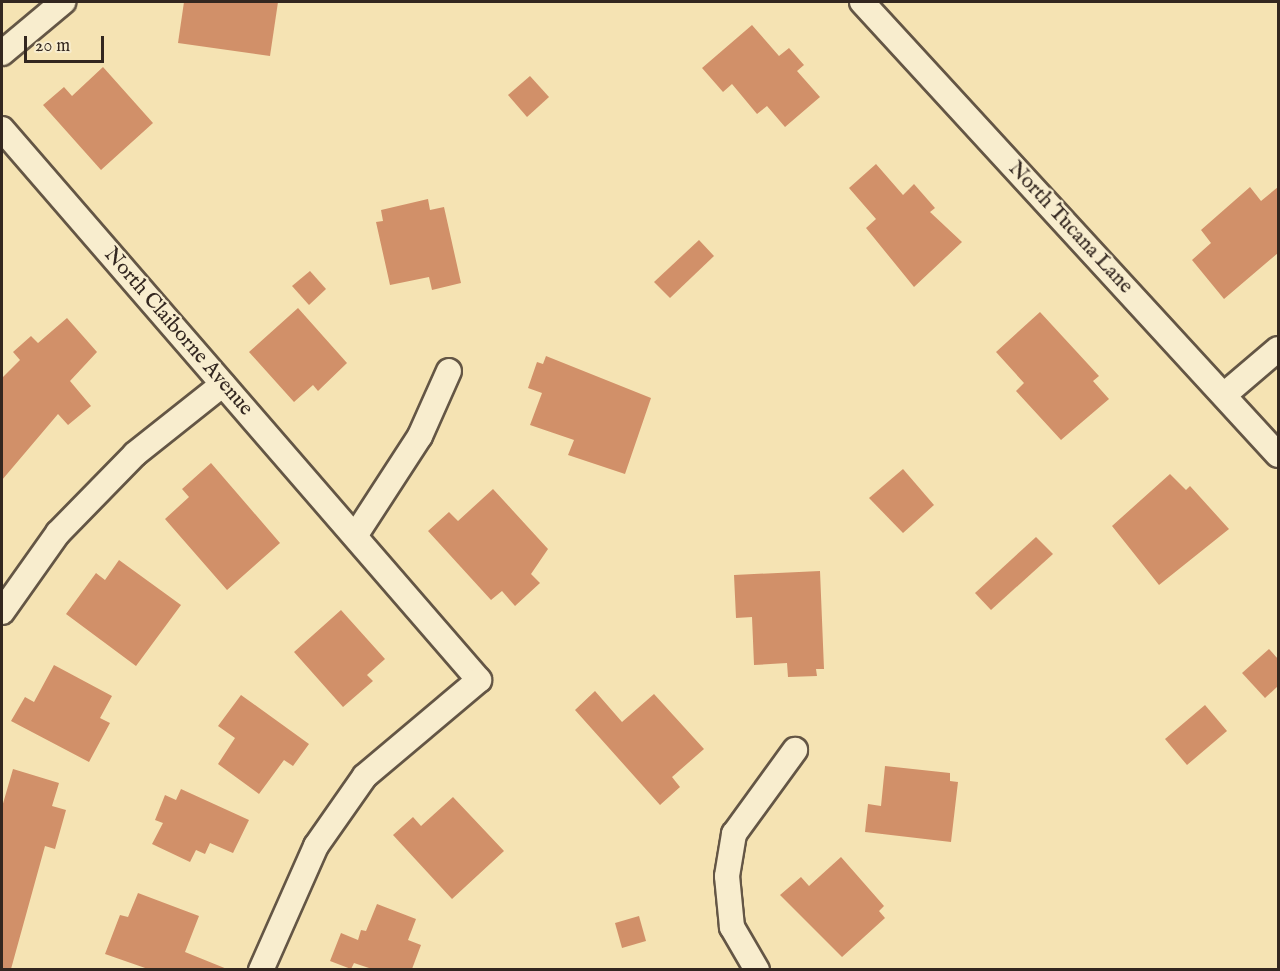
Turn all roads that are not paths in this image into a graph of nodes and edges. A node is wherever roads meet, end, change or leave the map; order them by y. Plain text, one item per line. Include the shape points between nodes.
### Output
1 (63, 2) edge
2 (861, 2) edge
3 (2, 53) edge
4 (2, 129) edge
5 (1278, 349) edge
6 (448, 371) dead end
7 (223, 384) junction
8 (1224, 395) junction
9 (1278, 455) edge
10 (355, 536) junction
11 (2, 612) edge
12 (795, 750) dead end
13 (261, 969) edge
14 (757, 969) edge

1 - 3 street
2 - 8 street, North Tucana Lane
4 - 7 street, North Claiborne Avenue
5 - 8 street
6 - 10 street via 420,436
7 - 10 street, North Claiborne Avenue
7 - 11 street via 135,454 65,525
8 - 9 street, North Tucana Lane
10 - 13 street, North Claiborne Avenue via 479,680 365,776 316,846
12 - 14 street via 734,834 728,876 732,927

